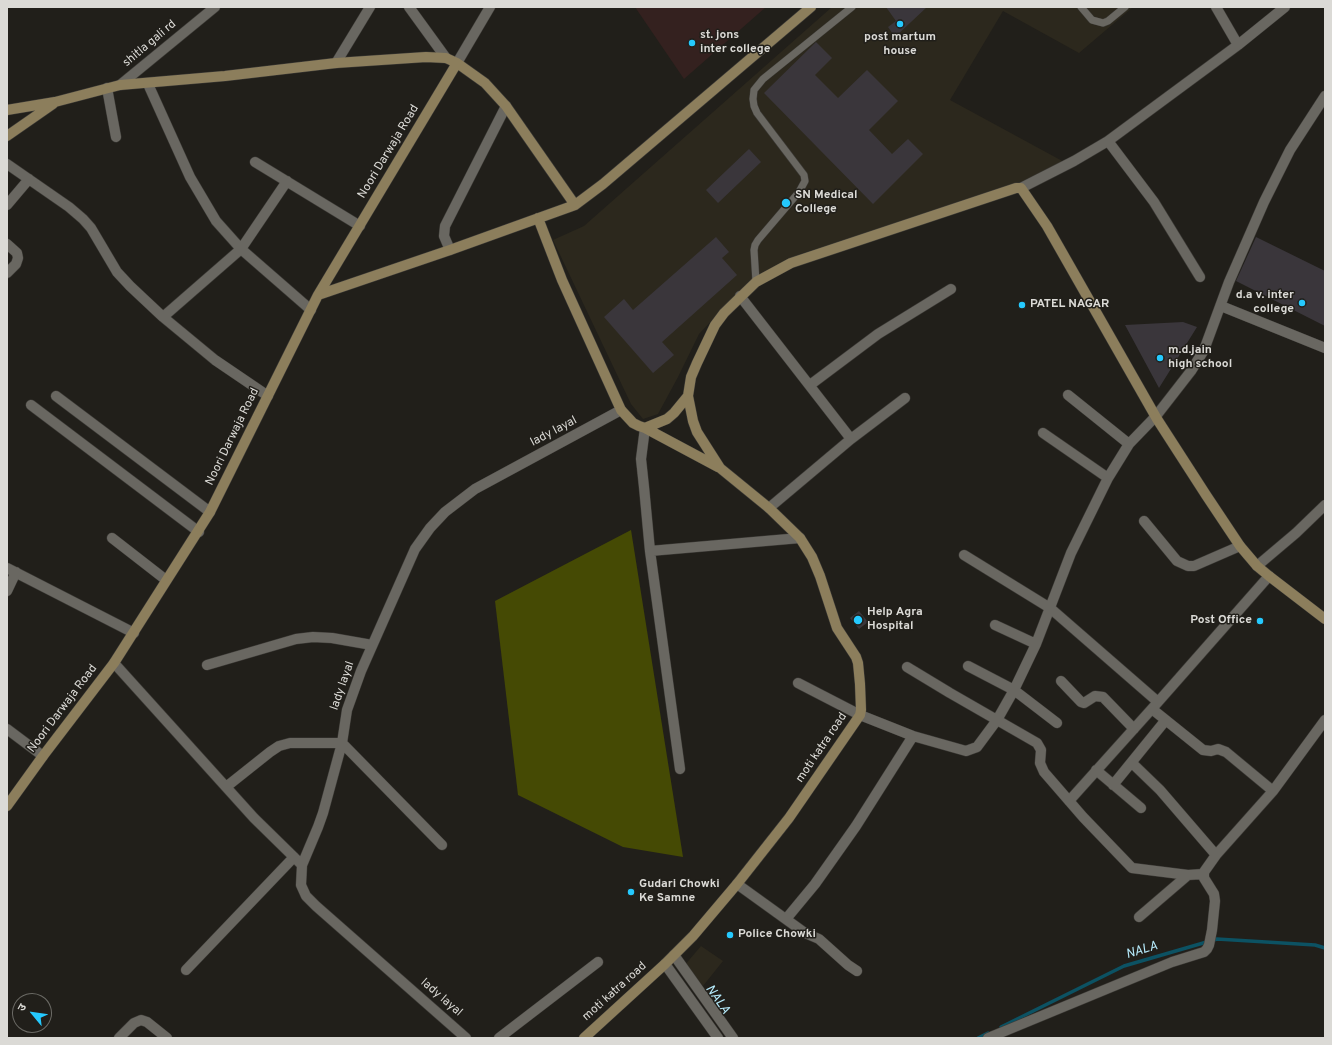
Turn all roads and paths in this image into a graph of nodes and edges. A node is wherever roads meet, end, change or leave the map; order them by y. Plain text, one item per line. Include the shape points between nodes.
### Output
1 (215, 7) edge
2 (370, 7) edge
3 (409, 7) edge
4 (490, 7) edge
5 (811, 7) edge
6 (852, 7) edge
7 (1081, 7) edge
8 (1124, 7) edge
9 (1216, 7) edge
10 (1285, 7) edge
11 (1238, 45) junction
12 (446, 58) junction
13 (336, 63) junction
14 (456, 63) junction
15 (148, 84) junction
16 (120, 85) junction
17 (107, 88) junction
18 (1325, 96) edge
19 (55, 102) junction
20 (506, 106) junction
21 (7, 110) edge
22 (7, 136) edge
23 (116, 137) dead end
24 (1108, 141) junction
25 (256, 162) dead end
26 (7, 164) edge
27 (29, 179) junction
28 (287, 181) junction
29 (1021, 188) junction
30 (7, 205) edge
31 (575, 205) junction
32 (538, 218) junction
33 (360, 226) junction
34 (7, 244) edge
35 (241, 249) junction
36 (450, 250) junction
37 (7, 273) edge
38 (1200, 277) dead end
39 (756, 282) junction
40 (950, 289) dead end
41 (318, 295) junction
42 (740, 296) junction
43 (1221, 306) junction
44 (311, 310) junction
45 (163, 317) junction
46 (1325, 348) edge
47 (810, 385) junction
48 (1068, 395) dead end
49 (56, 396) dead end
50 (268, 396) junction
51 (688, 396) junction
52 (905, 398) dead end
53 (31, 405) dead end
54 (621, 410) junction
55 (1156, 416) junction
56 (645, 428) junction
57 (1043, 433) dead end
58 (851, 439) junction
59 (1129, 444) junction
60 (720, 468) junction
61 (1108, 478) junction
62 (1325, 505) edge
63 (769, 508) junction
64 (210, 512) junction
65 (1144, 520) dead end
66 (199, 532) junction
67 (112, 538) dead end
68 (800, 538) junction
69 (1240, 546) junction
70 (650, 551) junction
71 (964, 555) dead end
72 (1257, 566) junction
73 (11, 570) edge
74 (1269, 576) junction
75 (166, 580) junction
76 (7, 592) edge
77 (1050, 608) junction
78 (1325, 619) edge
79 (996, 625) dead end
80 (134, 633) junction
81 (1036, 644) junction
82 (372, 645) junction
83 (114, 663) junction
84 (208, 665) dead end
85 (968, 666) dead end
86 (907, 667) dead end
87 (1061, 681) dead end
88 (798, 683) dead end
89 (1014, 690) junction
90 (1155, 706) junction
91 (860, 715) junction
92 (997, 720) junction
93 (1165, 721) junction
94 (1057, 723) dead end
95 (1324, 723) edge
96 (7, 729) edge
97 (1134, 729) junction
98 (913, 736) junction
99 (342, 743) junction
100 (43, 756) junction
101 (1132, 763) junction
102 (680, 769) dead end
103 (1096, 770) junction
104 (1114, 785) junction
105 (226, 787) junction
106 (1273, 791) junction
107 (1069, 801) junction
108 (7, 806) edge
109 (1141, 808) dead end
110 (442, 845) dead end
111 (1216, 855) junction
112 (294, 857) junction
113 (302, 865) junction
114 (1203, 874) junction
115 (1188, 875) junction
116 (737, 884) junction
117 (1139, 917) dead end
118 (786, 920) junction
119 (674, 955) junction
120 (598, 962) dead end
121 (665, 964) junction
122 (186, 970) dead end
123 (857, 971) dead end
124 (119, 1038) edge
125 (167, 1038) edge
126 (466, 1038) edge
127 (499, 1038) edge
128 (584, 1038) edge
129 (718, 1038) edge
130 (733, 1038) edge
131 (988, 1038) edge

1 - 16 street, shitla gali rd
2 - 13 street
3 - 12 street
4 - 14 street
5 - 31 street
6 - 39 lane via 763,78 754,90 753,99 757,113 804,175 805,182 755,245
7 - 8 lane via 1092,20 1103,23
9 - 11 street
10 - 11 street
11 - 24 street
12 - 13 street
12 - 14 street
13 - 15 street
14 - 20 street via 485,83
14 - 33 street, Noori Darwaja Road
15 - 16 street
15 - 35 street via 205,204 216,221
16 - 17 street
17 - 19 street
17 - 23 street
18 - 43 street via 1290,150 1264,202
19 - 21 street
19 - 22 street
20 - 31 street
20 - 36 street via 445,226 444,236
24 - 29 street
24 - 38 street via 1154,202
25 - 28 street
26 - 27 street
27 - 30 street
27 - 45 street via 83,219 117,272
28 - 33 street
28 - 35 street
29 - 39 street via 791,263
29 - 55 street via 1047,226
31 - 32 street
32 - 36 street
32 - 54 street via 562,280
33 - 41 street, Noori Darwaja Road
34 - 37 street via 18,253 18,258
35 - 44 street
35 - 45 street
36 - 41 street
39 - 42 street
40 - 47 street via 878,334
41 - 44 street, Noori Darwaja Road
42 - 47 street
42 - 51 street via 724,313 710,336 691,377
43 - 46 street
43 - 55 street via 1204,350
44 - 50 street, Noori Darwaja Road
45 - 50 street via 214,360
47 - 58 street
48 - 59 street
49 - 64 street
50 - 64 street, Noori Darwaja Road
51 - 56 street via 667,419
51 - 60 street, moti katra road via 696,432
52 - 58 street
53 - 66 street
54 - 56 street via 633,423
54 - 82 street, lady layal via 475,489 445,512 415,549
55 - 59 street
55 - 69 street
56 - 60 street
56 - 70 street via 642,459
57 - 61 street
58 - 63 street
59 - 61 street
60 - 63 street, moti katra road
61 - 77 street via 1071,553
62 - 72 street
63 - 68 street, moti katra road
64 - 66 street, Noori Darwaja Road
65 - 69 street via 1177,561 1188,566 1194,566
66 - 75 street, Noori Darwaja Road
67 - 75 street
68 - 70 street
68 - 91 street, moti katra road via 820,576 837,628 856,657 860,684
69 - 72 street
70 - 102 street
71 - 77 street
72 - 74 street
73 - 76 street
73 - 80 street
74 - 78 street
74 - 90 street
75 - 80 street, Noori Darwaja Road
77 - 81 street
77 - 90 street
79 - 81 street
80 - 83 street, Noori Darwaja Road
81 - 89 street
82 - 84 street via 332,638 296,639
82 - 99 street, lady layal via 347,710
83 - 100 street, Noori Darwaja Road
83 - 105 street
85 - 89 street
86 - 92 street
87 - 97 street via 1081,702 1084,703 1094,696 1103,697
88 - 91 street
89 - 92 street
89 - 94 street
90 - 93 street
90 - 97 street
91 - 98 street
91 - 116 street, moti katra road via 789,818
92 - 98 street via 977,747 966,751
92 - 107 street via 1037,743 1041,750 1040,763 1044,772
93 - 101 street
93 - 106 street via 1203,750 1218,749 1226,752
95 - 106 street
96 - 100 street
97 - 103 street
98 - 118 street via 856,826
99 - 105 street via 290,743 279,746
99 - 110 street
99 - 113 street, lady layal via 318,827
100 - 108 street, Noori Darwaja Road
101 - 104 street
101 - 111 street via 1160,790
103 - 104 street
103 - 107 street
104 - 109 street
105 - 112 street
106 - 111 street
107 - 115 street via 1132,868
111 - 114 street
112 - 113 street
112 - 122 street
113 - 126 street, lady layal via 301,885 306,896
114 - 115 street
114 - 131 street via 1215,901 1210,945 1204,952 1172,962
115 - 117 street
116 - 118 street
116 - 119 street, moti katra road
118 - 123 street via 819,939
119 - 121 street, moti katra road
119 - 130 street
120 - 127 street
121 - 128 street, moti katra road
121 - 129 street, moti katra road
124 - 125 street via 134,1023 141,1020 148,1022

